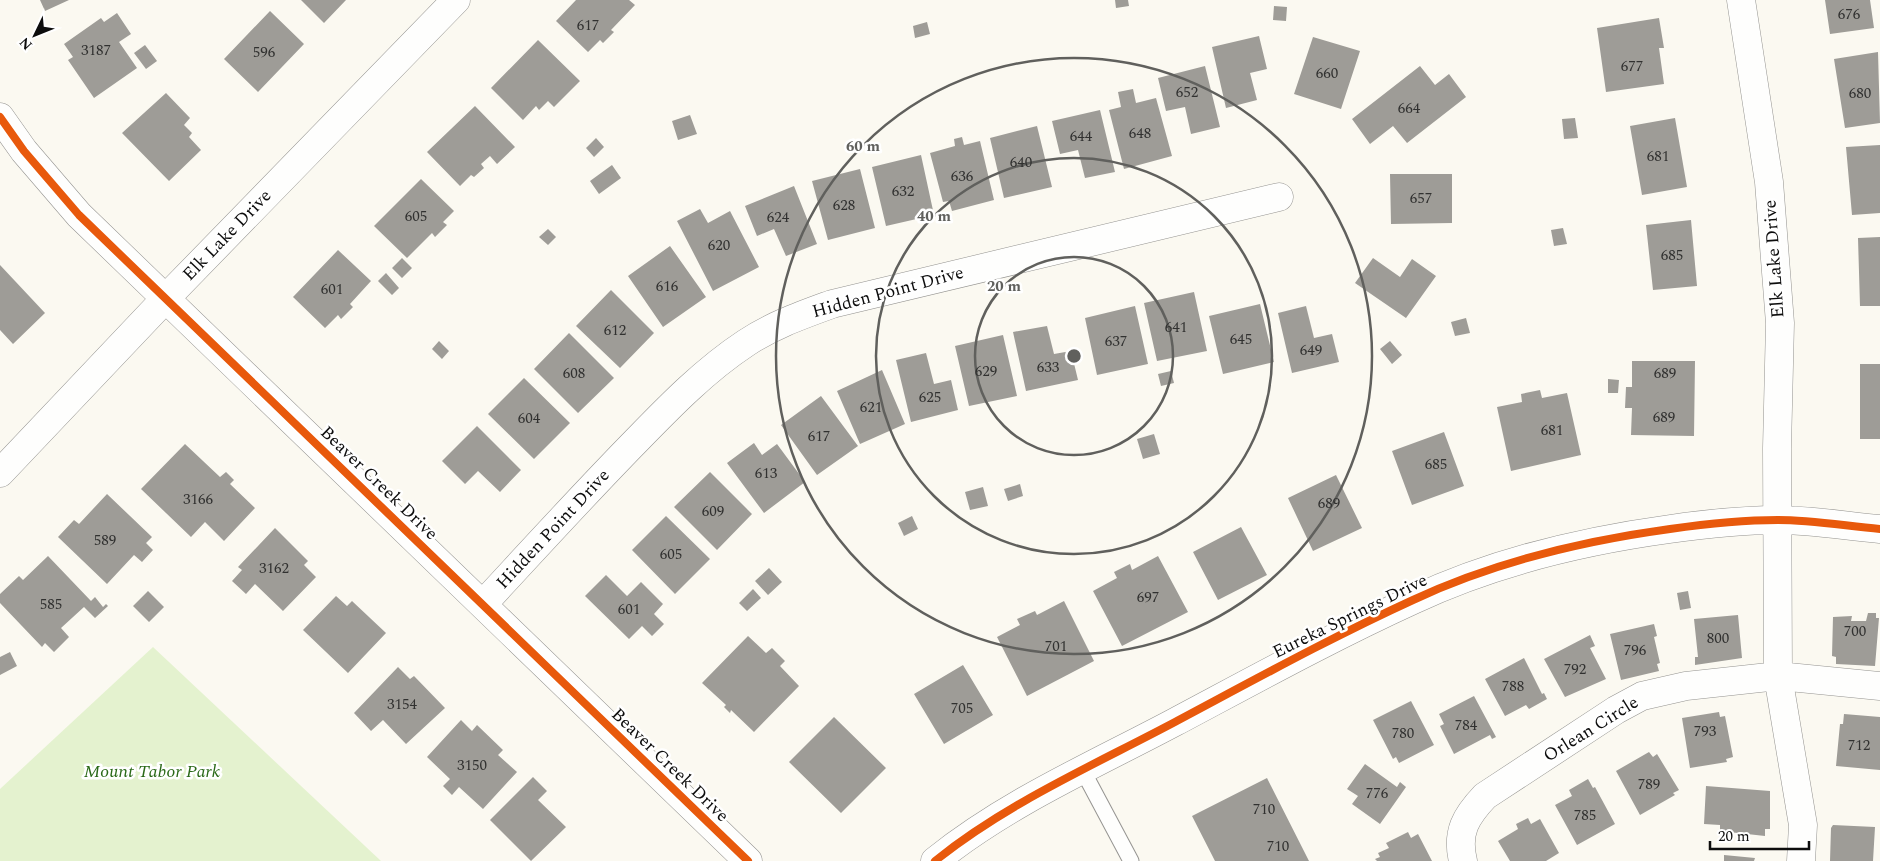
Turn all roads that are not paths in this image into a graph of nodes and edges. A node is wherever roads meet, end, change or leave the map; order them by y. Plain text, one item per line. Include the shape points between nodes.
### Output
1 (456, 0) edge
2 (1741, 0) edge
3 (0, 117) edge
4 (1279, 197) dead end
5 (166, 298) junction
6 (0, 473) edge
7 (1778, 520) junction
8 (1880, 529) edge
9 (483, 604) junction
10 (1778, 676) junction
11 (1880, 686) edge
12 (1083, 771) junction
13 (748, 861) edge
14 (935, 861) edge
15 (1131, 861) edge
16 (1463, 861) edge
17 (1801, 861) edge

1 - 5 street, Elk Lake Drive
2 - 7 street, Elk Lake Drive via 1769,182 1780,323
3 - 5 street, Beaver Creek Drive via 24,152 79,215
4 - 9 street, Hidden Point Drive via 832,304 782,322 712,368 664,413
5 - 6 street, Elk Lake Drive
5 - 9 street, Beaver Creek Drive
7 - 8 street, Eureka Springs Drive
7 - 10 street
7 - 12 street, Eureka Springs Drive via 1632,534 1545,554 1464,579 1414,599
9 - 13 street, Beaver Creek Drive
10 - 11 street, Orlean Circle
10 - 16 street, Orlean Circle via 1686,686 1642,696 1616,710 1469,812 1462,830 1460,850
10 - 17 street via 1803,825
12 - 14 street, Eureka Springs Drive via 988,824
12 - 15 lane

